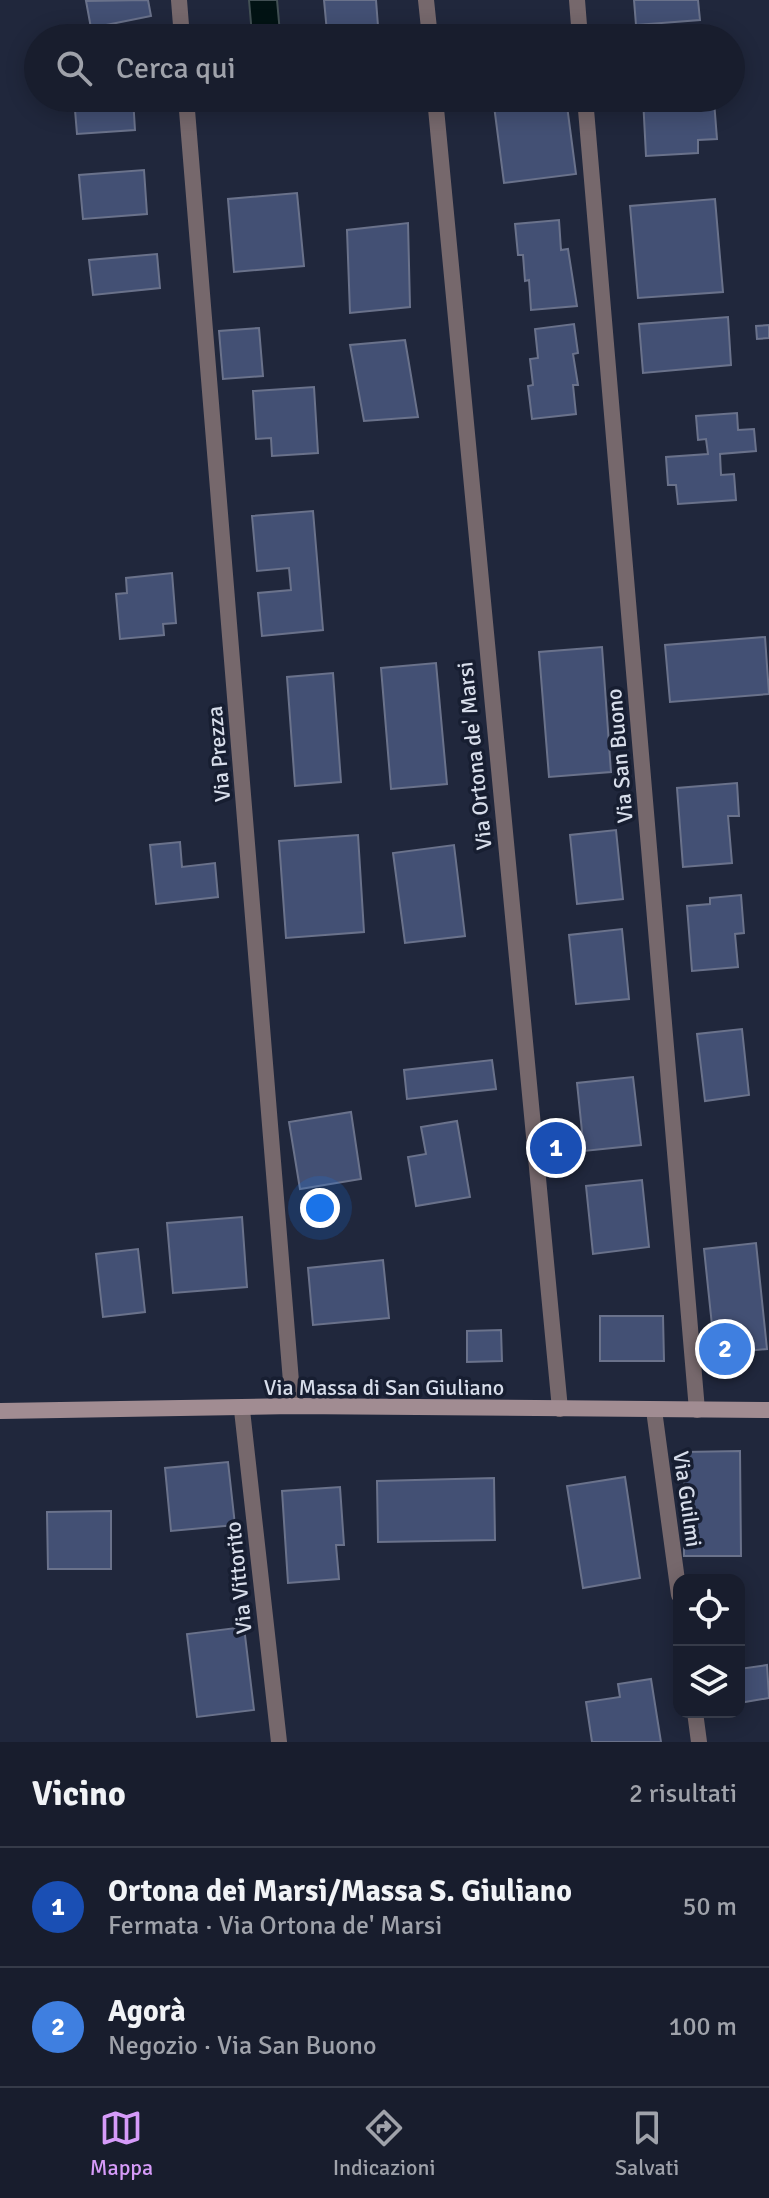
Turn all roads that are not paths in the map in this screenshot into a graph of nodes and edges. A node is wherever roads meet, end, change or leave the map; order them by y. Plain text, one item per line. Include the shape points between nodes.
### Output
1 (179, 0) edge
2 (426, 0) edge
3 (577, 0) edge
4 (181, 24) edge
5 (429, 24) edge
6 (579, 24) edge
7 (187, 112) edge
8 (436, 112) edge
9 (586, 112) edge
10 (293, 1406) junction
11 (560, 1409) junction
12 (242, 1410) junction
13 (654, 1410) junction
14 (697, 1410) junction
15 (769, 1410) edge
16 (0, 1411) edge
17 (676, 1574) edge
18 (696, 1718) edge
19 (279, 1742) edge
20 (699, 1742) edge

1 - 4 street
2 - 5 street
3 - 6 street
7 - 10 street, Via Prezza
8 - 11 street, Via Ortona de' Marsi
9 - 14 street, Via San Buono
10 - 11 street, Via Massa di San Giuliano
10 - 12 street, Via Massa di San Giuliano
11 - 13 street, Via Massa di San Giuliano
12 - 16 street, Via Massa di San Giuliano
12 - 19 street, Via Vittorito
13 - 14 street, Via Massa di San Giuliano
13 - 17 street, Via Guilmi
14 - 15 street, Via Massa di San Giuliano
18 - 20 street

